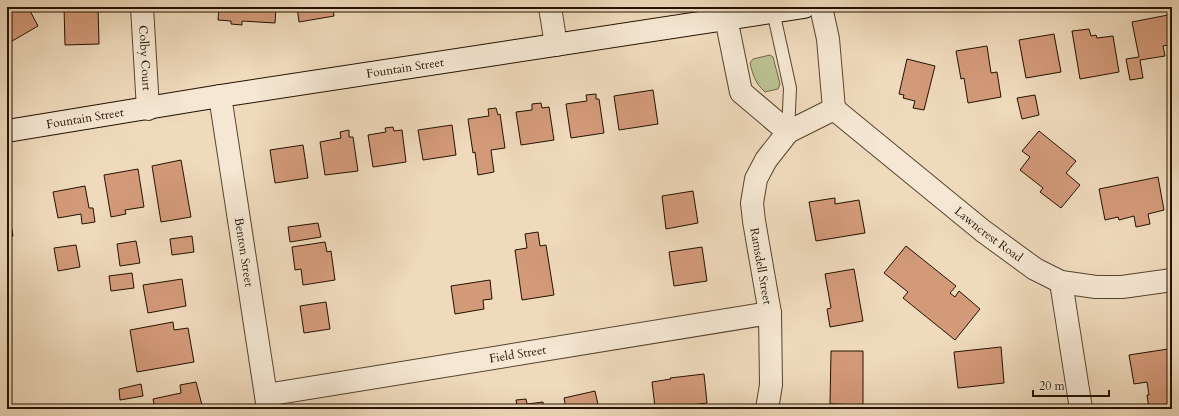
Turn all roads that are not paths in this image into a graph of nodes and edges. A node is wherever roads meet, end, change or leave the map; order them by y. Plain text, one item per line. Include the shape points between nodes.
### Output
1 (142, 7) edge
2 (550, 7) edge
3 (804, 7) edge
4 (821, 7) edge
5 (772, 12) junction
6 (726, 18) junction
7 (556, 45) junction
8 (220, 96) junction
9 (148, 109) junction
10 (834, 109) junction
11 (7, 131) edge
12 (788, 132) junction
13 (1172, 280) edge
14 (1061, 282) junction
15 (770, 313) junction
16 (267, 402) edge
17 (767, 409) edge
18 (1081, 409) edge

1 - 9 street, Colby Court
2 - 7 street
3 - 5 street, Fountain Street
4 - 10 street via 828,39
5 - 6 street, Fountain Street
5 - 12 lane via 790,88
6 - 7 street, Fountain Street
6 - 12 street via 741,92
7 - 8 street, Fountain Street
8 - 9 street, Fountain Street
8 - 16 street, Benton Street
9 - 11 street, Fountain Street
10 - 12 street, Ramsdell Street
10 - 14 street, Lawncrest Road via 982,231 1035,269
12 - 15 street, Ramsdell Street via 760,170 753,197 754,221
13 - 14 street, Lawncrest Road via 1122,287 1096,287
14 - 18 street
15 - 16 street, Field Street
15 - 17 street, Ramsdell Street via 771,385

